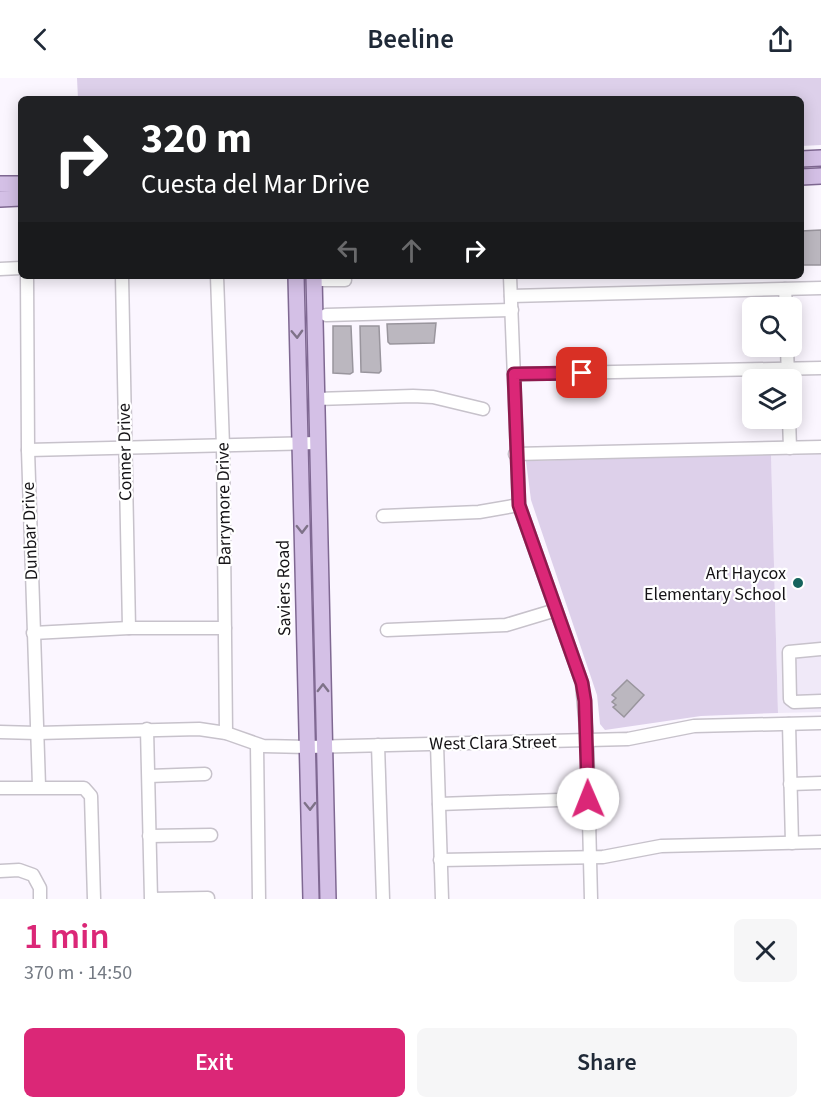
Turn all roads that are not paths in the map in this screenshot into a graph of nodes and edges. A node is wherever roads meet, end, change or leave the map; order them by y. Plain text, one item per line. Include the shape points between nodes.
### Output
1 (821, 158) edge
2 (804, 159) edge
3 (821, 176) edge
4 (804, 177) edge
5 (0, 184) edge
6 (18, 184) edge
7 (18, 198) edge
8 (0, 199) edge
9 (18, 268) edge
10 (0, 269) edge
11 (27, 279) edge
12 (122, 279) edge
13 (217, 279) edge
14 (296, 279) edge
15 (314, 279) edge
16 (330, 279) edge
17 (510, 279) edge
18 (345, 280) dead end
19 (821, 288) edge
20 (785, 289) junction
21 (511, 296) junction
22 (785, 297) edge
23 (512, 310) junction
24 (326, 315) dead end
25 (821, 368) edge
26 (802, 371) edge
27 (514, 374) junction
28 (742, 374) edge
29 (316, 399) junction
30 (483, 409) dead end
31 (789, 429) edge
32 (300, 443) junction
33 (317, 443) junction
34 (223, 446) junction
35 (124, 447) junction
36 (821, 447) edge
37 (790, 448) junction
38 (28, 450) junction
39 (515, 454) junction
40 (519, 505) junction
41 (383, 516) dead end
42 (556, 610) junction
43 (129, 628) junction
44 (225, 628) junction
45 (387, 630) dead end
46 (33, 633) junction
47 (821, 649) edge
48 (821, 701) edge
49 (821, 723) edge
50 (789, 724) junction
51 (147, 729) junction
52 (0, 732) edge
53 (226, 733) junction
54 (37, 734) junction
55 (587, 740) junction
56 (437, 744) junction
57 (257, 745) junction
58 (378, 745) junction
59 (316, 747) junction
60 (205, 774) dead end
61 (149, 776) junction
62 (821, 783) edge
63 (790, 784) junction
64 (39, 786) junction
65 (0, 788) edge
66 (588, 799) junction
67 (439, 804) junction
68 (211, 835) dead end
69 (149, 836) junction
70 (821, 842) edge
71 (792, 843) junction
72 (590, 857) junction
73 (440, 860) junction
74 (0, 871) edge
75 (208, 898) edge
76 (40, 899) edge
77 (94, 899) edge
78 (151, 899) edge
79 (259, 899) edge
80 (311, 899) edge
81 (328, 899) edge
82 (383, 899) edge
83 (441, 899) edge
84 (591, 899) edge

1 - 2 main road
3 - 4 main road
5 - 6 main road
7 - 8 main road
9 - 10 street
11 - 38 street, Dunbar Drive
12 - 35 street, Conner Drive
13 - 34 street, Barrymore Drive
14 -> 32 main road, Saviers Road
15 - 29 main road, Saviers Road
16 - 18 street
17 - 21 street
19 - 20 street
20 - 21 street
20 - 22 street
21 - 23 street
23 - 24 street
23 - 27 street
25 - 26 street
27 - 28 street
27 - 39 street
29 - 30 street via 433,397
29 - 33 main road, Saviers Road
31 - 37 street
32 - 33 street
32 - 34 street
32 -> 59 main road, Saviers Road
59 -> 33 main road, Saviers Road
34 - 35 street
34 - 44 street, Barrymore Drive
35 - 38 street
35 - 43 street, Conner Drive
36 - 37 street
37 - 39 street
38 - 46 street, Dunbar Drive
39 - 40 street
40 - 41 street via 479,512
40 - 42 street
42 - 45 street via 506,626
42 - 55 street via 582,683
43 - 44 street
43 - 46 street
44 - 53 street, Barrymore Drive
46 - 54 street, Dunbar Drive
47 - 48 street via 789,652 790,699
49 - 50 street, West Clara Street
50 - 55 street, West Clara Street via 694,726 628,739
50 - 63 street
51 - 53 street, West Clara Street
51 - 54 street, West Clara Street
51 - 61 street
52 - 54 street, West Clara Street
53 - 57 street, West Clara Street
54 - 64 street, Dunbar Drive
55 - 56 street, West Clara Street
55 - 66 street
56 - 58 street, West Clara Street
56 - 67 street
57 - 59 street, West Clara Street
57 - 79 street
58 - 59 street, West Clara Street
58 - 82 street
59 -> 80 main road, Saviers Road
59 - 81 main road, Saviers Road
60 - 61 street
61 - 69 street
62 - 63 street
63 - 71 street
64 - 65 street
64 - 77 street via 84,788 91,796
66 - 67 street
66 - 72 street
67 - 73 street
68 - 69 street
69 - 78 street
70 - 71 street
71 - 72 street via 661,846
72 - 73 street
72 - 84 street
73 - 83 street
74 - 76 street via 29,872 36,880
75 - 78 street

